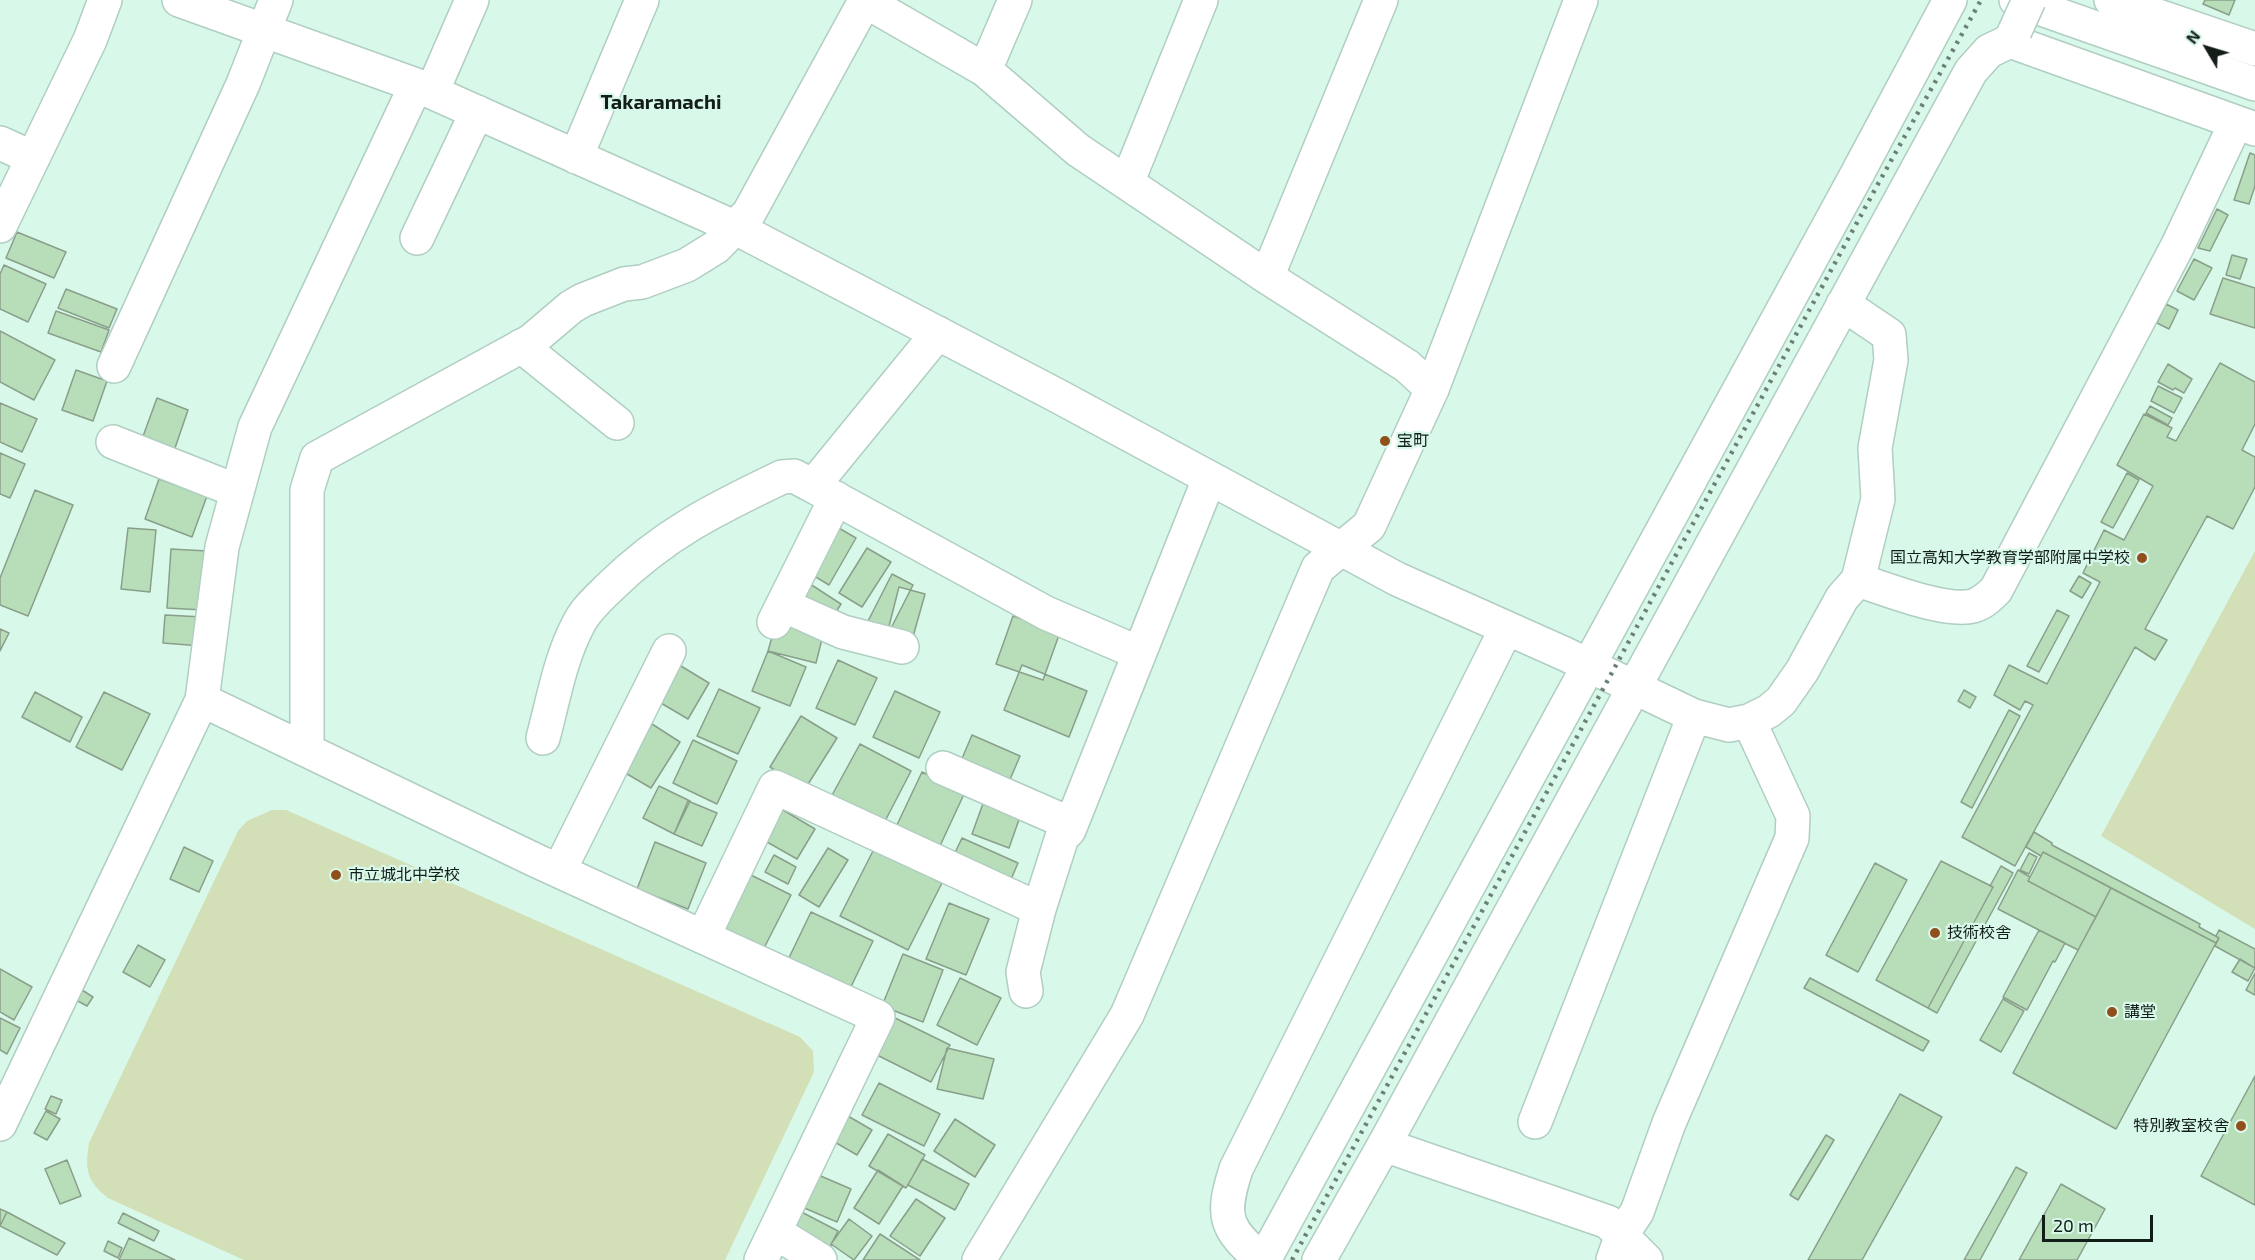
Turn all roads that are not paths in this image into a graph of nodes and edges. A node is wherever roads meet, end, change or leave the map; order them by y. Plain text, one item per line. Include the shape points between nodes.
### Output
1 (105, 0) edge
2 (178, 0) edge
3 (276, 0) edge
4 (472, 0) edge
5 (642, 0) edge
6 (865, 0) edge
7 (1015, 0) edge
8 (1201, 0) edge
9 (1382, 0) edge
10 (1581, 0) edge
11 (2029, 0) edge
12 (2111, 0) edge
13 (1945, 9) edge
14 (2014, 24) edge
15 (263, 30) junction
16 (2255, 49) edge
17 (985, 70) junction
18 (2255, 84) edge
19 (424, 88) junction
20 (477, 112) junction
21 (2245, 126) edge
22 (0, 143) edge
23 (576, 157) junction
24 (33, 158) junction
25 (1126, 183) junction
26 (0, 226) edge
27 (734, 226) junction
28 (417, 238) dead end
29 (1267, 277) junction
30 (1843, 304) junction
31 (938, 333) junction
32 (521, 346) junction
33 (114, 366) dead end
34 (1432, 389) junction
35 (617, 423) dead end
36 (113, 442) dead end
37 (1209, 479) junction
38 (237, 491) junction
39 (824, 492) junction
40 (1339, 549) junction
41 (1858, 580) junction
42 (1506, 629) junction
43 (902, 647) dead end
44 (669, 651) dead end
45 (1138, 653) junction
46 (1588, 665) junction
47 (1633, 687) junction
48 (202, 700) junction
49 (1694, 716) junction
50 (1749, 721) junction
51 (543, 738) dead end
52 (307, 750) junction
53 (943, 768) dead end
54 (1071, 824) junction
55 (559, 872) junction
56 (1039, 909) junction
57 (704, 937) junction
58 (1026, 991) dead end
59 (10, 1076) edge
60 (1535, 1122) dead end
61 (0, 1124) edge
62 (1384, 1145) junction
63 (768, 1246) edge
64 (1618, 1247) edge
65 (984, 1259) edge
66 (820, 1260) edge
67 (1263, 1260) edge
68 (1319, 1260) edge
69 (1646, 1260) edge

1 - 24 street
2 - 15 street
3 - 15 street
4 - 19 street
5 - 23 street
6 - 17 street
6 - 27 street via 749,213
7 - 17 street
8 - 25 street
9 - 29 street
10 - 34 street
11 - 14 street, bridge
12 - 16 street
13 - 46 street
14 - 18 street
14 - 21 street
14 - 30 street via 1971,71
15 - 19 street
15 - 33 street via 243,84
17 - 25 street via 1078,150
19 - 20 street
19 - 38 street via 255,427
20 - 23 street
20 - 28 street
21 - 41 street via 2231,134 2177,247 1996,590 1986,600 1960,608
22 - 24 street
23 - 27 street
24 - 26 street
25 - 29 street
27 - 31 street
27 - 32 street via 716,247 697,260 583,300
29 - 34 street via 1407,366
30 - 41 street via 1889,335 1891,360 1875,448 1878,499
30 - 47 street
31 - 37 street
31 - 39 street
32 - 35 street
32 - 52 street via 317,458 308,490
34 - 40 street via 1368,526
36 - 38 street
37 - 40 street
37 - 45 street
38 - 48 street via 222,547
39 - 43 street via 778,614
39 - 45 street via 1046,613
39 - 51 street via 794,476 782,477 712,511 638,560 587,610 577,626
40 - 42 street
40 - 65 street via 1318,568 1127,1014
41 - 50 street via 1842,597 1781,701
42 - 46 street
42 - 67 street via 1236,1169 1228,1219 1238,1240
44 - 55 street
45 - 54 street
46 - 47 street
46 - 67 street
47 - 49 street
47 - 62 street
48 - 52 street
48 - 59 street
49 - 50 street via 1729,725
49 - 60 street
50 - 64 street via 1793,816 1792,838 1669,1123 1637,1212
52 - 55 street
53 - 54 street
54 - 56 street via 1062,837
55 - 57 street
56 - 57 street via 775,787
56 - 58 street via 1023,972
57 - 63 street via 878,1017
59 - 61 street
62 - 64 street via 1608,1222
62 - 68 street
63 - 66 street
64 - 69 street

